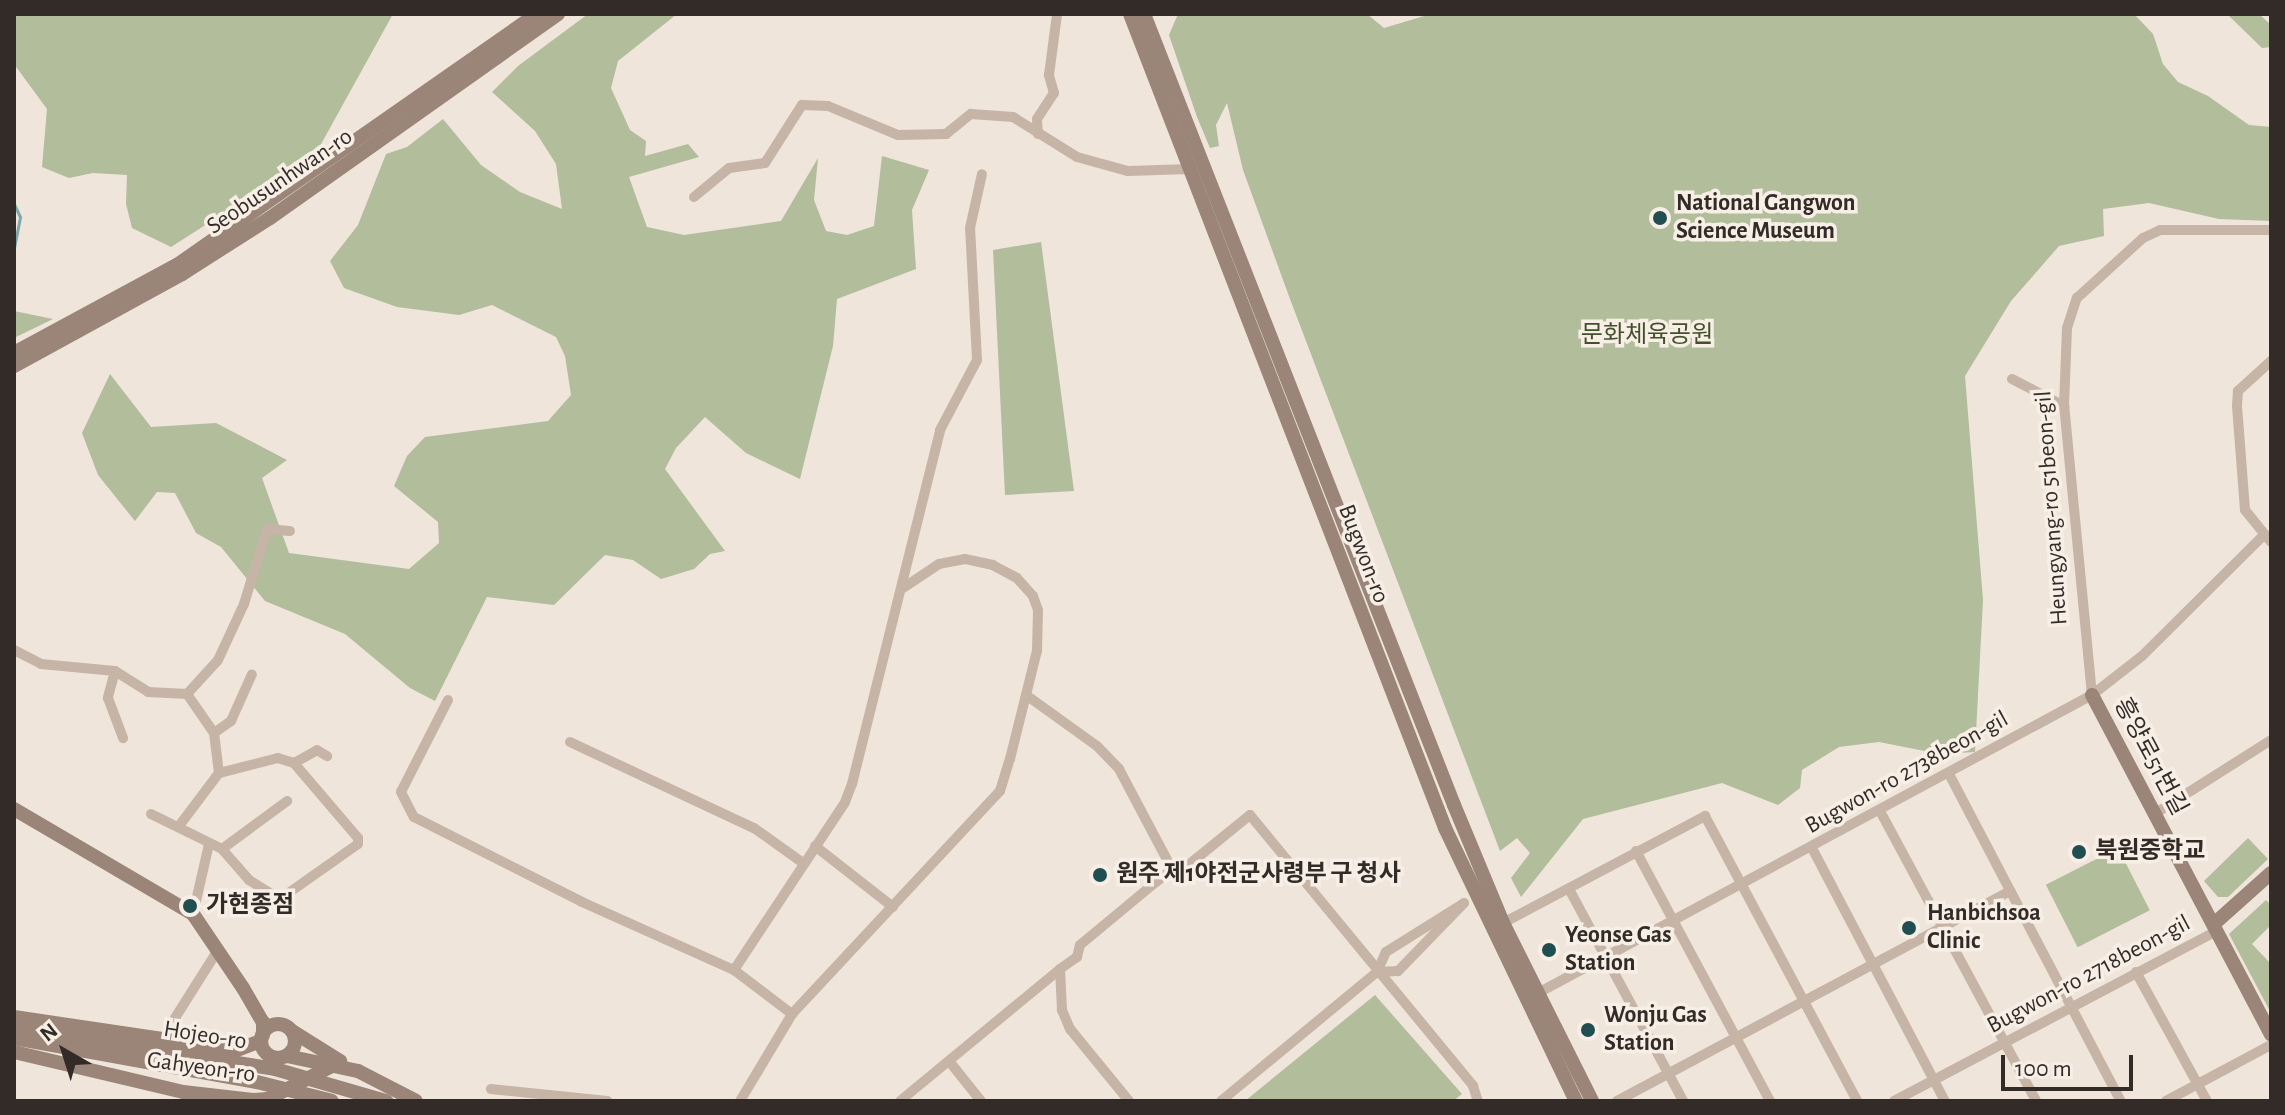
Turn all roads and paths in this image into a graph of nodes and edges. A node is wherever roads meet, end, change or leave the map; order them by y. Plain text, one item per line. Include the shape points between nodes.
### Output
1 (537, 14) edge
2 (558, 14) edge
3 (1057, 14) edge
4 (1130, 14) edge
5 (1144, 14) edge
6 (1038, 134) junction
7 (1190, 169) junction
8 (982, 174) dead end
9 (694, 197) dead end
10 (2271, 230) edge
11 (14, 353) edge
12 (2271, 361) edge
13 (14, 366) edge
14 (2012, 379) dead end
15 (2064, 406) junction
16 (290, 531) dead end
17 (2267, 539) edge
18 (903, 588) junction
19 (14, 650) edge
20 (115, 671) junction
21 (252, 674) dead end
22 (187, 694) junction
23 (1026, 695) junction
24 (2092, 695) junction
25 (448, 700) dead end
26 (214, 733) junction
27 (123, 738) dead end
28 (2271, 740) edge
29 (570, 742) dead end
30 (327, 756) dead end
31 (294, 763) junction
32 (219, 773) junction
33 (1949, 774) junction
34 (287, 801) dead end
35 (14, 809) edge
36 (1880, 811) junction
37 (2156, 813) junction
38 (151, 814) dead end
39 (179, 826) junction
40 (209, 844) junction
41 (815, 846) junction
42 (1812, 848) junction
43 (222, 849) junction
44 (1636, 851) junction
45 (803, 863) junction
46 (1172, 869) junction
47 (2271, 873) edge
48 (1740, 884) junction
49 (1488, 888) junction
50 (1569, 889) junction
51 (2011, 891) junction
52 (1469, 900) junction
53 (893, 907) junction
54 (193, 914) junction
55 (1675, 920) junction
56 (1503, 923) junction
57 (2217, 927) junction
58 (1941, 928) junction
59 (218, 950) junction
60 (1607, 956) junction
61 (1873, 964) junction
62 (1060, 969) junction
63 (734, 970) junction
64 (1377, 972) junction
65 (2136, 972) junction
66 (243, 988) junction
67 (1538, 993) junction
68 (1804, 1001) junction
69 (2072, 1006) junction
70 (792, 1014) junction
71 (14, 1017) edge
72 (175, 1018) dead end
73 (14, 1028) edge
74 (287, 1028) junction
75 (2271, 1035) edge
76 (1736, 1036) junction
77 (14, 1038) edge
78 (262, 1038) junction
79 (2004, 1043) junction
80 (2271, 1045) edge
81 (14, 1052) edge
82 (287, 1056) junction
83 (949, 1061) junction
84 (334, 1065) junction
85 (358, 1071) junction
86 (1669, 1072) junction
87 (1934, 1081) junction
88 (2198, 1083) junction
89 (491, 1089) dead end
90 (332, 1101) edge
91 (386, 1101) edge
92 (416, 1101) edge
93 (607, 1101) edge
94 (740, 1101) edge
95 (900, 1101) edge
96 (981, 1101) edge
97 (1129, 1101) edge
98 (1221, 1101) edge
99 (1478, 1101) edge
100 (1576, 1101) edge
101 (1592, 1101) edge
102 (1617, 1101) edge
103 (1683, 1101) edge
104 (1770, 1101) edge
105 (1857, 1101) edge
106 (1894, 1101) edge
107 (1945, 1101) edge
108 (2036, 1101) edge
109 (2121, 1101) edge
110 (2166, 1101) edge
111 (2207, 1101) edge

1 - 11 street, Seobusunhwan-ro via 177,265
2 - 13 street, Seobusunhwan-ro via 270,218 182,274
3 - 6 street via 1049,75 1054,93 1037,119
4 - 7 street, Bugwon-ro
5 - 49 street, Bugwon-ro
6 - 7 street via 1077,157 1128,171
6 - 9 street via 1013,117 971,114 946,134 898,135 828,106 802,105 765,163 729,168
7 - 52 street, Bugwon-ro
8 - 18 street via 970,228 977,360 940,430
10 - 15 street, Heungyang-ro 51beon-gil via 2175,227 2143,238 2077,298 2067,328
12 - 17 street via 2238,391 2237,406 2245,510
14 - 15 street
15 - 24 street, Heungyang-ro 51beon-gil
16 - 22 street via 267,529 244,604 218,660
17 - 24 street, Bugwon-ro 2738beon-gil via 2142,656
18 - 23 street via 939,564 965,559 1017,578 1038,610 1037,651
18 - 41 street via 852,784
19 - 20 street via 41,664
20 - 22 street via 148,692
20 - 27 street via 108,698
21 - 26 street via 231,721
22 - 26 street
23 - 46 street via 1097,746 1119,769
23 - 53 street via 1000,791
24 - 33 street, Bugwon-ro 2738beon-gil
24 - 37 street, 흥양로51번길
25 - 63 street via 401,792 414,817 582,902
26 - 32 street
28 - 37 street
29 - 45 street via 754,828
30 - 31 street via 317,750
31 - 32 street via 278,758
31 - 43 street via 358,844 280,899 249,880
32 - 39 street
33 - 36 street, Bugwon-ro 2738beon-gil
33 - 51 street
34 - 43 street
35 - 54 street
36 - 42 street, Bugwon-ro 2738beon-gil
36 - 58 street
37 - 57 street, 흥양로51번길
38 - 39 street
39 - 40 street
40 - 43 street
40 - 54 street
41 - 45 street
41 - 53 street
42 - 48 street, Bugwon-ro 2738beon-gil
42 - 61 street
44 - 48 street via 1705,816
44 - 50 street
44 - 55 street
45 - 63 street
46 - 62 street via 1080,945 1077,957
46 - 64 street via 1181,871 1250,815
47 - 57 street
48 - 55 street, Bugwon-ro 2738beon-gil
48 - 68 street
49 - 52 street
49 - 56 street, Bugwon-ro
50 - 56 street
50 - 60 street
51 - 58 street
51 - 69 street
52 - 64 street via 1386,952
52 - 64 street via 1398,971
52 - 100 street, Bugwon-ro
53 - 70 street
54 - 59 street
55 - 60 street, Bugwon-ro 2738beon-gil
55 - 76 street
56 - 67 street, Bugwon-ro
57 - 65 street, Bugwon-ro 2718beon-gil
57 - 75 street
58 - 61 street
58 - 79 street
59 - 66 street
59 - 72 street
60 - 67 street, Bugwon-ro 2738beon-gil
60 - 86 street
61 - 68 street
61 - 87 street
62 - 83 street
62 - 97 street via 1062,1010 1070,1029
63 - 70 street
64 - 98 street
64 - 99 street via 1473,1086
65 - 69 street, Bugwon-ro 2718beon-gil
65 - 88 street
66 - 74 street
66 - 78 street via 263,1022
67 - 101 street, Bugwon-ro
68 - 76 street
68 - 105 street
69 - 79 street, Bugwon-ro 2718beon-gil
69 - 109 street
70 - 94 street
71 - 78 street via 237,1050
73 - 91 street, Hojeo-ro, bridge via 275,1069
74 - 78 street
74 - 82 street via 295,1042
74 - 85 street
76 - 86 street
76 - 104 street
77 - 90 street, bridge
78 - 82 street via 268,1055
79 - 87 street, Bugwon-ro 2718beon-gil
79 - 108 street
80 - 88 street
81 - 84 street, Gahyeon-ro via 183,1092 253,1100 268,1099
82 - 84 street
83 - 95 street
83 - 96 street
84 - 85 street
85 - 92 street
86 - 102 street
86 - 103 street
87 - 106 street, Bugwon-ro 2718beon-gil
87 - 107 street
88 - 110 street
88 - 111 street
89 - 93 street

